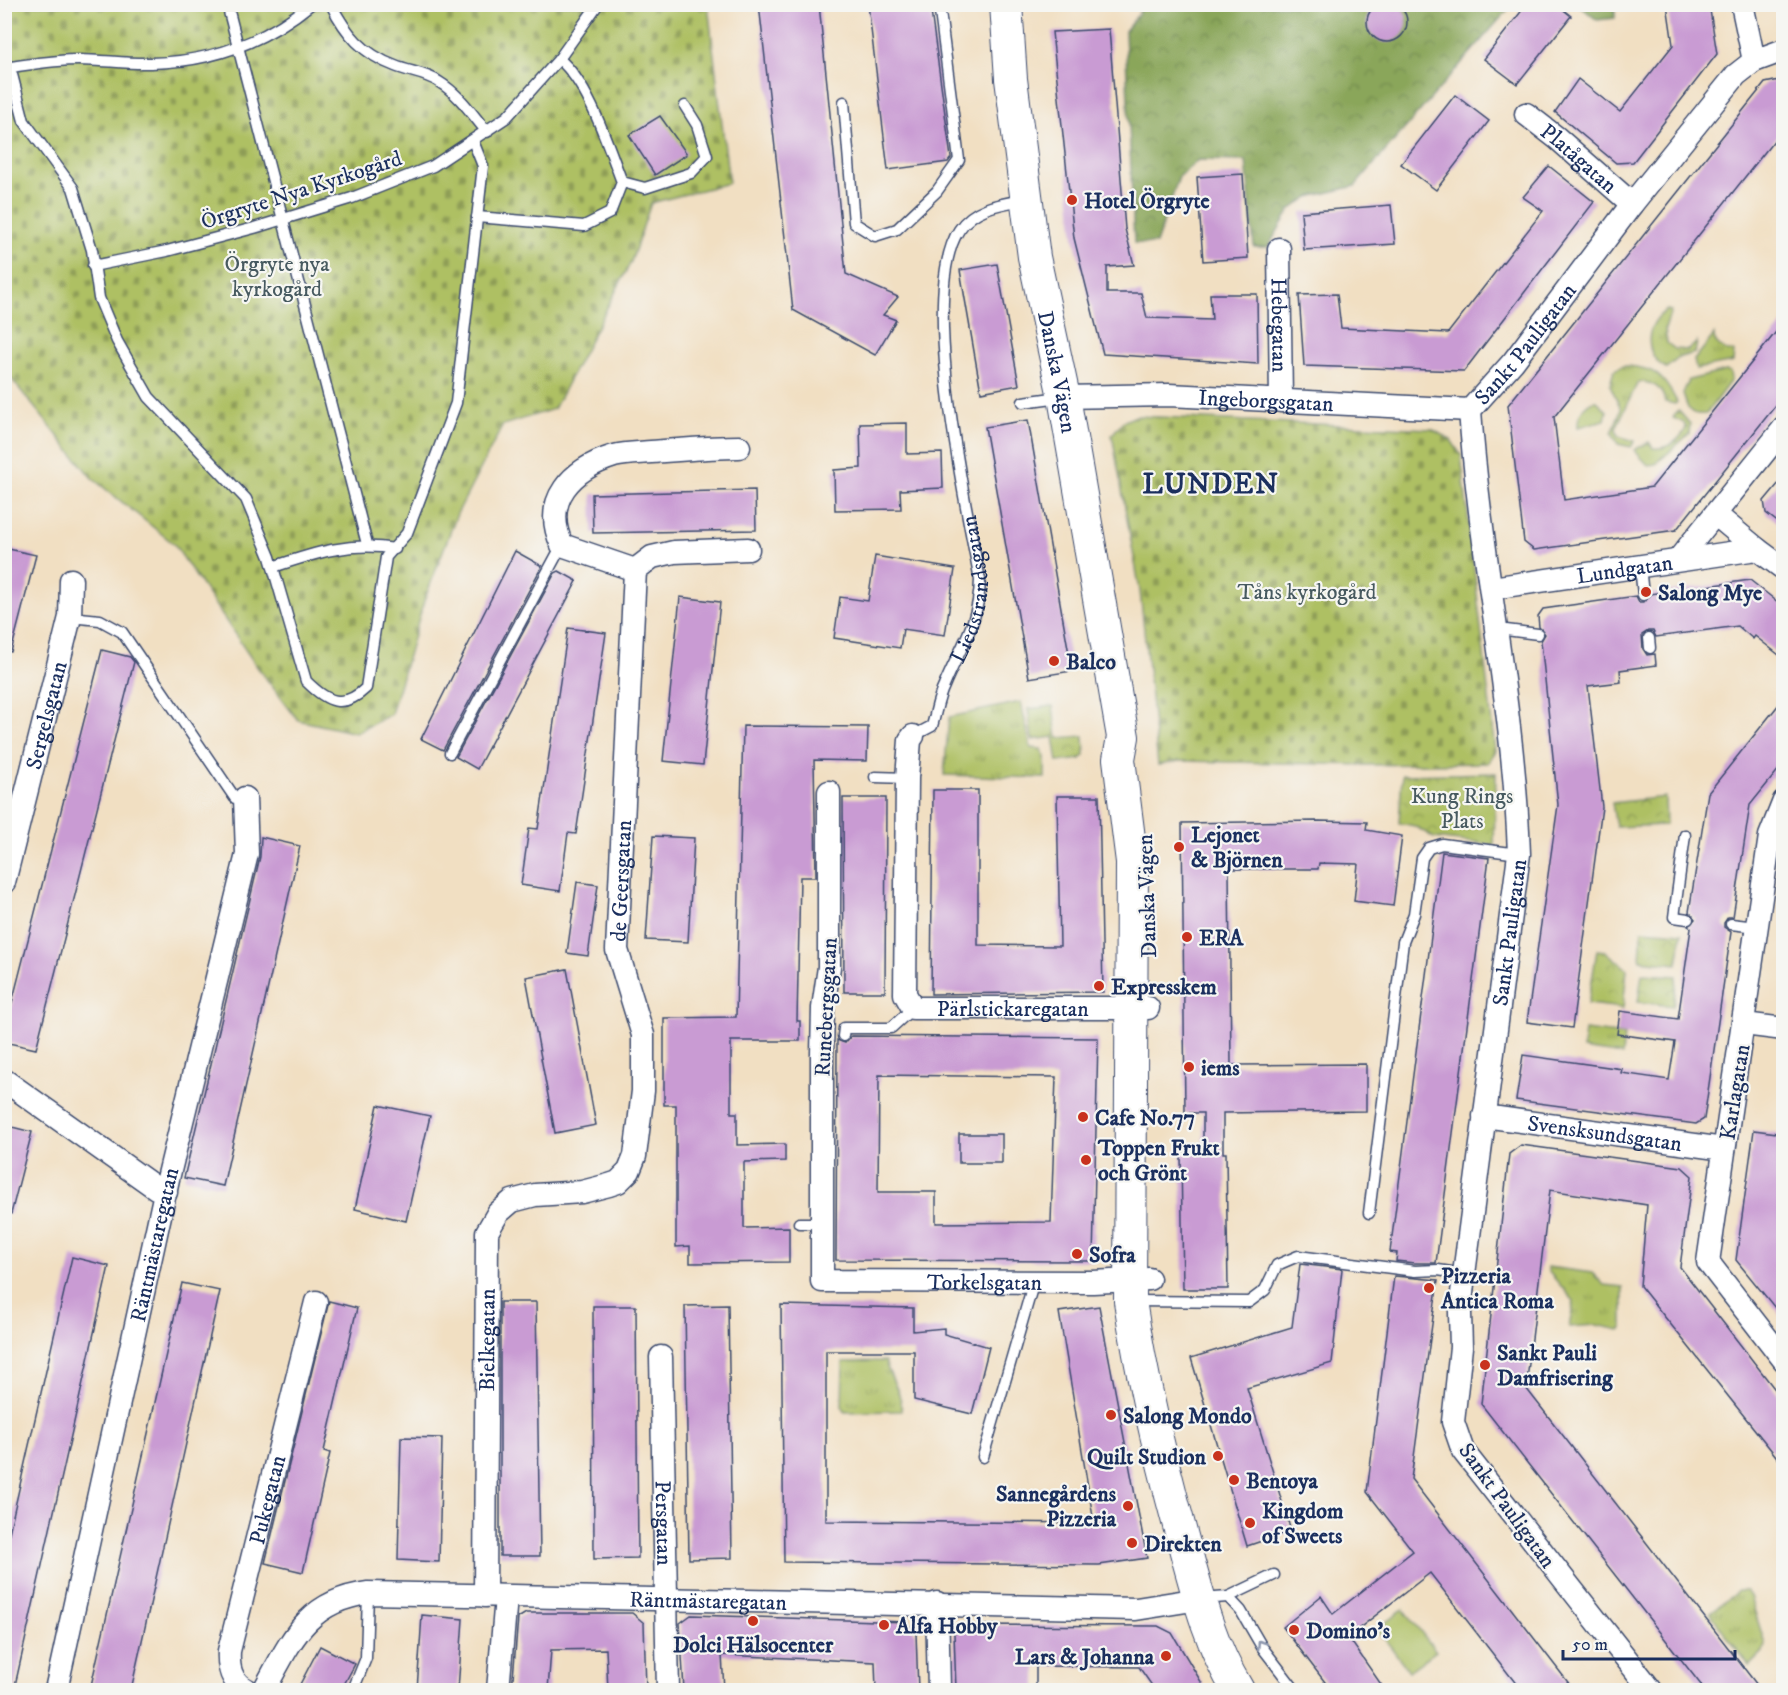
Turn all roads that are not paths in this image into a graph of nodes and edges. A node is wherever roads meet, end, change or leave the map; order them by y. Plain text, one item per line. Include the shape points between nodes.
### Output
1 (227, 4) edge
2 (311, 4) edge
3 (331, 4) edge
4 (598, 4) edge
5 (939, 4) edge
6 (1006, 4) edge
7 (1742, 4) edge
8 (240, 47) junction
9 (1784, 50) edge
10 (559, 59) junction
11 (1754, 61) junction
12 (7, 67) edge
13 (844, 102) dead end
14 (685, 106) dead end
15 (1526, 114) dead end
16 (487, 132) junction
17 (473, 141) junction
18 (622, 182) junction
19 (1026, 200) junction
20 (1632, 204) junction
21 (477, 217) junction
22 (283, 219) junction
23 (1279, 249) dead end
24 (93, 266) junction
25 (1064, 397) junction
26 (1281, 401) junction
27 (1023, 402) dead end
28 (1470, 410) junction
29 (1784, 428) edge
30 (739, 447) dead end
31 (1715, 514) junction
32 (367, 544) junction
33 (562, 545) junction
34 (394, 549) junction
35 (748, 549) dead end
36 (1757, 549) junction
37 (1678, 560) junction
38 (1640, 566) junction
39 (273, 567) junction
40 (1784, 569) edge
41 (635, 570) junction
42 (71, 580) dead end
43 (1492, 588) junction
44 (1643, 595) dead end
45 (70, 617) junction
46 (1498, 629) junction
47 (1538, 634) dead end
48 (913, 736) joint
49 (450, 753) dead end
50 (875, 777) dead end
51 (907, 778) junction
52 (829, 792) dead end
53 (245, 798) joint
54 (1784, 801) edge
55 (1685, 835) dead end
56 (1520, 854) junction
57 (4, 882) edge
58 (1688, 919) dead end
59 (1731, 924) dead end
60 (1756, 927) junction
61 (913, 1008) junction
62 (1139, 1009) junction
63 (1744, 1024) junction
64 (1784, 1029) edge
65 (843, 1036) dead end
66 (4, 1080) edge
67 (1484, 1116) junction
68 (1724, 1149) junction
69 (618, 1182) joint
70 (166, 1192) junction
71 (1369, 1213) dead end
72 (1464, 1274) junction
73 (822, 1281) joint
74 (1034, 1281) junction
75 (1140, 1290) junction
76 (316, 1302) dead end
77 (661, 1357) dead end
78 (1784, 1360) edge
79 (983, 1457) dead end
80 (1274, 1575) dead end
81 (368, 1593) junction
82 (496, 1596) junction
83 (664, 1598) junction
84 (1215, 1598) junction
85 (937, 1603) junction
86 (56, 1690) edge
87 (247, 1690) edge
88 (264, 1690) edge
89 (353, 1690) edge
90 (498, 1690) edge
91 (668, 1690) edge
92 (939, 1690) edge
93 (1239, 1690) edge
94 (1260, 1690) edge
95 (1295, 1690) edge
96 (1651, 1690) edge

1 - 8 lane
2 - 8 lane via 290,22
3 - 16 lane via 342,27 368,53 438,81 454,92
4 - 10 lane, Örgryte Nya Kyrkogård
5 - 13 lane via 959,160 937,191 897,229 875,236 854,223
6 - 19 street, Danska Vägen
7 - 11 street
8 - 12 lane via 153,63 77,60
8 - 22 lane
9 - 11 street, Sankt Pauligatan
10 - 16 lane, Örgryte Nya Kyrkogård via 507,117
10 - 18 lane via 585,96
11 - 20 street, Sankt Pauligatan via 1736,75
12 - 24 lane via 24,121 74,188
14 - 18 lane via 697,125 707,156 698,168 645,188
15 - 20 street, Platågatan
16 - 17 lane, Örgryte Nya Kyrkogård
17 - 21 lane via 483,166
17 - 22 lane, Örgryte Nya Kyrkogård via 427,168 352,198
18 - 21 lane via 610,213 584,226
19 - 25 street, Danska Vägen via 1043,308
19 - 48 lane, Liedstrandsgatan via 977,212 960,228 947,254 943,283 945,371 980,580 979,603 964,648 943,687 932,726
20 - 28 street, Sankt Pauligatan via 1513,362
21 - 34 lane via 456,403 426,489 407,533
22 - 24 lane, Örgryte Nya Kyrkogård
22 - 32 lane
23 - 26 street, Hebegatan
24 - 39 lane via 99,298 117,341 149,397 246,499
25 - 26 street, Ingeborgsgatan via 1169,395
25 - 27 lane
25 - 62 street, Danska Vägen via 1123,737 1119,759 1132,862
26 - 28 street, Ingeborgsgatan
28 - 43 street, Sankt Pauligatan via 1473,461
29 - 31 street
30 - 33 street via 616,455 585,468 564,487 556,502 556,531
31 - 36 street
31 - 37 street
32 - 34 lane
32 - 39 lane via 314,553
33 - 41 street
33 - 49 lane
34 - 39 lane via 386,557 366,688 354,699 335,701 318,693 306,681
35 - 41 street via 674,552 652,557
36 - 37 street, Lundgatan
36 - 40 street
37 - 38 street, Lundgatan
38 - 43 street, Lundgatan
38 - 44 lane
41 - 69 street, de Geersgatan via 617,950 643,1035 643,1091 635,1156 629,1171
42 - 45 street, Sergelsgatan
43 - 46 street, Sankt Pauligatan
45 - 53 lane via 100,620 122,632 235,798
45 - 57 street, Sergelsgatan
46 - 47 lane
46 - 56 street, Sankt Pauligatan
48 - 51 street, Liedstrandsgatan
50 - 51 lane
51 - 61 street, Liedstrandsgatan via 906,994
52 - 73 street, Runebergsgatan via 829,967 810,1223
53 - 70 street, Räntmästaregatan via 247,854
54 - 60 street, Karlagatan via 1770,836
55 - 58 lane via 1674,917
56 - 67 street, Sankt Pauligatan
56 - 71 lane via 1442,844 1429,848 1422,858 1414,914 1403,942
59 - 60 lane
60 - 63 street, Karlagatan
61 - 62 street, Pärlstickaregatan
61 - 65 lane via 891,1028 844,1028
62 - 75 street, Danska Vägen
63 - 64 street
63 - 68 street, Karlagatan
66 - 70 street
67 - 68 street, Svensksundsgatan
67 - 72 street, Sankt Pauligatan
68 - 78 street, Karlagatan via 1708,1262
69 - 82 street, Bielkegatan via 582,1192 512,1201 498,1213 487,1232
70 - 86 street, Räntmästaregatan
72 - 75 lane via 1298,1256 1277,1265 1266,1290 1249,1302
72 - 96 street, Sankt Pauligatan via 1453,1422 1463,1451
73 - 74 street, Torkelsgatan
74 - 75 street, Torkelsgatan
74 - 79 lane
75 - 84 street, Danska Vägen via 1141,1373 1157,1446
76 - 87 street, Pukegatan via 229,1652 231,1674
77 - 83 street, Persgatan
80 - 84 lane
81 - 82 street, Räntmästaregatan
81 - 88 street, Räntmästaregatan via 331,1603 305,1622
81 - 89 lane via 366,1658
82 - 83 street, Räntmästaregatan
82 - 90 street, Bielkegatan
83 - 85 street, Räntmästaregatan
83 - 91 street, Persgatan
84 - 85 street, Räntmästaregatan via 1136,1608
84 - 93 street, Danska Vägen via 1215,1647
84 - 94 street, Danska Vägen
95 -> 84 lane via 1241,1611
85 - 92 street

